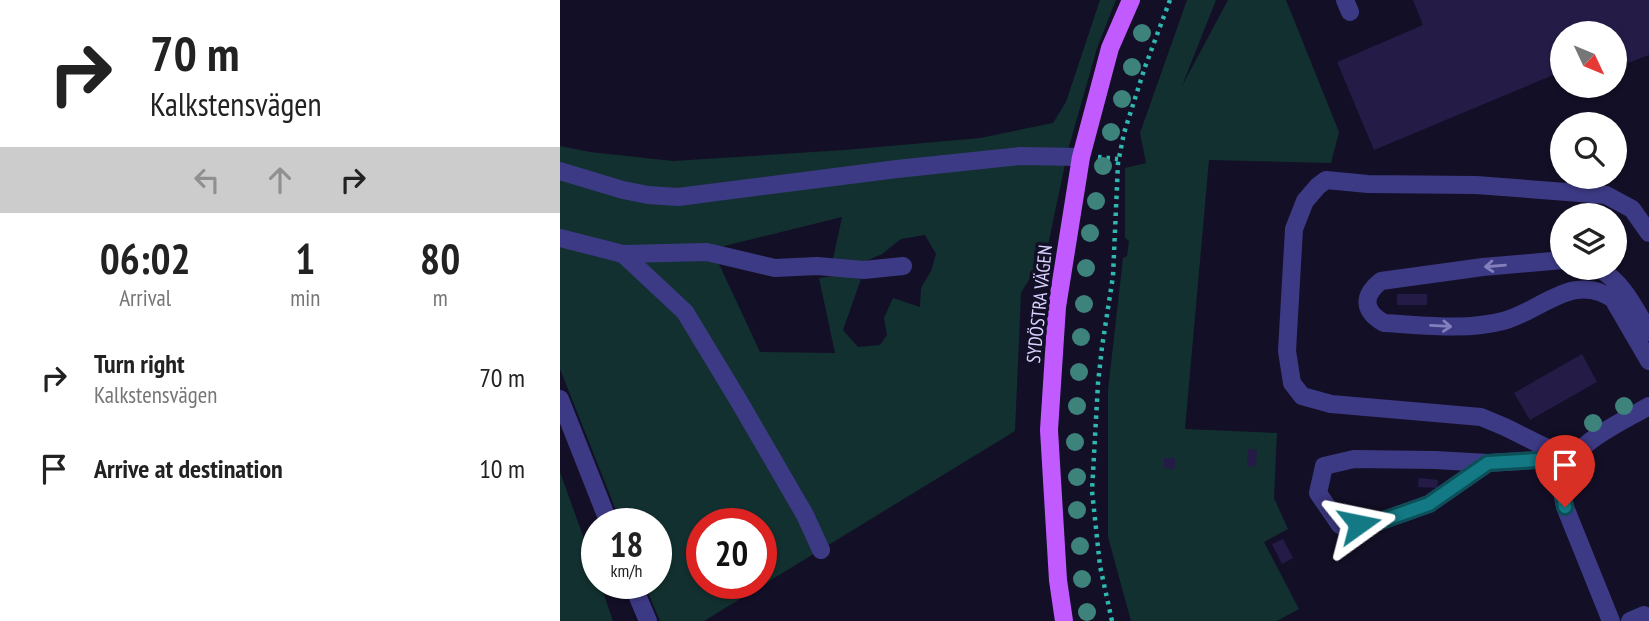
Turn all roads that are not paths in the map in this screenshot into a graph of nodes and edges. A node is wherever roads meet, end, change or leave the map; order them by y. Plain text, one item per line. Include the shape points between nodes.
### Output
1 (1130, 0) edge
2 (1081, 157) junction
3 (560, 171) edge
4 (1649, 233) edge
5 (560, 238) edge
6 (623, 254) junction
7 (1550, 261) edge
8 (904, 266) dead end
9 (1615, 280) edge
10 (1649, 332) edge
11 (1649, 361) edge
12 (560, 399) edge
13 (1649, 406) edge
14 (1571, 458) junction
15 (1488, 463) junction
16 (603, 508) edge
17 (821, 550) dead end
18 (639, 599) edge
19 (648, 621) edge
20 (1064, 621) edge
21 (1611, 621) edge

1 - 2 main road, SYDÖSTRA VÄGEN via 1110,48
2 - 3 street via 1020,156 678,197 623,190
2 - 20 main road, SYDÖSTRA VÄGEN via 1057,307 1049,430
4 - 14 street via 1632,209 1606,195 1326,180 1305,201 1294,229 1287,351 1292,383 1302,396 1331,404 1481,417
5 - 6 street
6 - 8 street via 707,252 775,268
6 - 17 street via 685,312
7 -> 11 street via 1381,281 1371,288 1368,310 1384,323 1461,327 1504,321 1569,292 1589,289 1613,299
9 - 10 street
12 - 16 street
13 - 14 street via 1581,447
14 - 15 street
14 - 21 street via 1562,489 1565,507
15 - 15 street via 1354,459 1324,466 1318,493 1340,525 1378,522 1429,504
18 - 19 street

